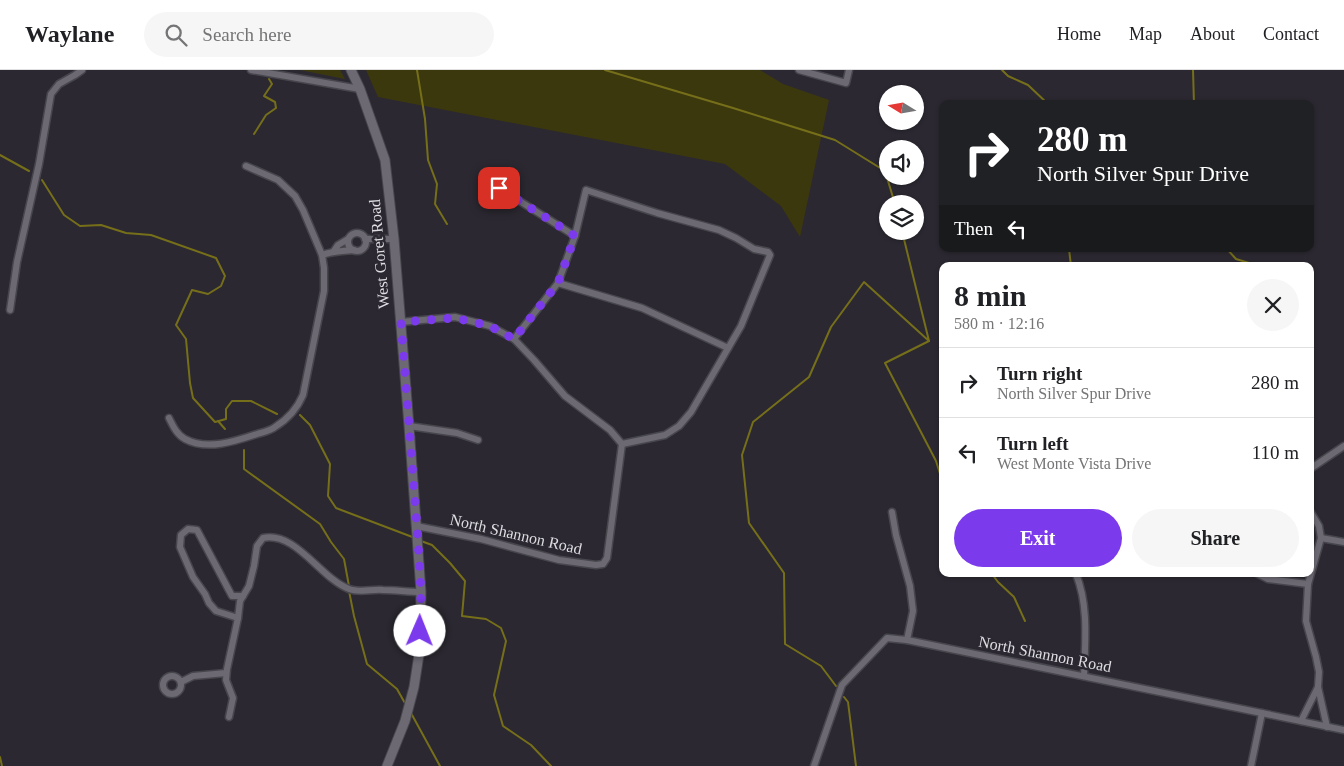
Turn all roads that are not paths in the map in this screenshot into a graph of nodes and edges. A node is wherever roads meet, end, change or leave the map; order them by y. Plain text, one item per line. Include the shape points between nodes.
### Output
1 (82, 70) edge
2 (251, 70) edge
3 (351, 70) edge
4 (799, 70) edge
5 (848, 70) edge
6 (360, 89) junction
7 (246, 166) dead end
8 (499, 188) dead end
9 (575, 236) junction
10 (348, 239) junction
11 (365, 239) junction
12 (394, 239) junction
13 (354, 250) junction
14 (334, 251) junction
15 (322, 255) junction
16 (558, 283) junction
17 (10, 310) dead end
18 (401, 322) junction
19 (514, 339) junction
20 (728, 348) junction
21 (169, 418) dead end
22 (409, 426) junction
23 (478, 440) dead end
24 (622, 444) junction
25 (1344, 446) edge
26 (1314, 466) edge
27 (892, 512) dead end
28 (1314, 518) edge
29 (416, 526) junction
30 (1322, 538) junction
31 (1344, 542) edge
32 (1314, 564) edge
33 (1077, 577) edge
34 (1266, 577) edge
35 (1310, 577) edge
36 (1308, 584) junction
37 (421, 592) junction
38 (243, 596) junction
39 (238, 618) junction
40 (907, 640) junction
41 (226, 673) junction
42 (1084, 676) junction
43 (181, 682) dead end
44 (1318, 687) junction
45 (1262, 713) junction
46 (229, 717) dead end
47 (1300, 721) junction
48 (1327, 727) junction
49 (1344, 730) edge
50 (387, 766) edge
51 (814, 766) edge
52 (1251, 766) edge

1 - 17 street via 59,84 51,94
2 - 6 street
3 - 6 street, West Goret Road
4 - 5 street via 846,83
6 - 12 street, West Goret Road via 385,160
7 - 15 street via 278,180 295,196
8 - 9 street
9 - 16 street
9 - 20 street via 586,190 719,230 754,249 765,251 770,255 741,326
10 - 11 street via 355,233
10 - 13 street
10 - 14 street
11 - 12 street
11 - 13 street via 362,249
12 - 18 street, West Goret Road
13 - 14 street
14 - 15 street
15 - 21 street via 324,291 303,396 286,420 274,428 228,442 198,444 184,439
16 - 19 street
16 - 20 street via 642,308
18 - 19 street via 455,318 490,326
18 - 22 street, West Goret Road
19 - 24 street via 565,396 610,430
20 - 24 street via 691,412 679,426 665,435
22 - 23 street via 457,433
22 - 29 street, West Goret Road
24 - 29 street, North Shannon Road via 607,558 603,564 559,560
25 - 26 street
27 - 40 street via 913,611
28 - 30 street
29 - 37 street, West Goret Road
30 - 31 street
30 - 32 street
33 - 42 street via 1086,621
34 - 36 street
35 - 36 street
36 - 44 street via 1306,621 1319,672
37 - 38 street via 351,590 334,581 310,558 272,536 263,538 257,546 249,586
37 - 50 street, West Goret Road via 420,648 414,687 406,721
38 - 39 street
38 - 39 street via 232,596 197,530 188,529 182,536 180,547 193,577 216,611
39 - 41 street
40 - 42 street, North Shannon Road
40 - 51 street, North Shannon Road via 887,638 842,685
41 - 43 street via 193,676
41 - 46 street via 232,698
42 - 45 street, North Shannon Road
44 - 47 street
44 - 48 street
45 - 47 street, North Shannon Road
45 - 52 street
47 - 48 street, North Shannon Road
48 - 49 street, North Shannon Road

